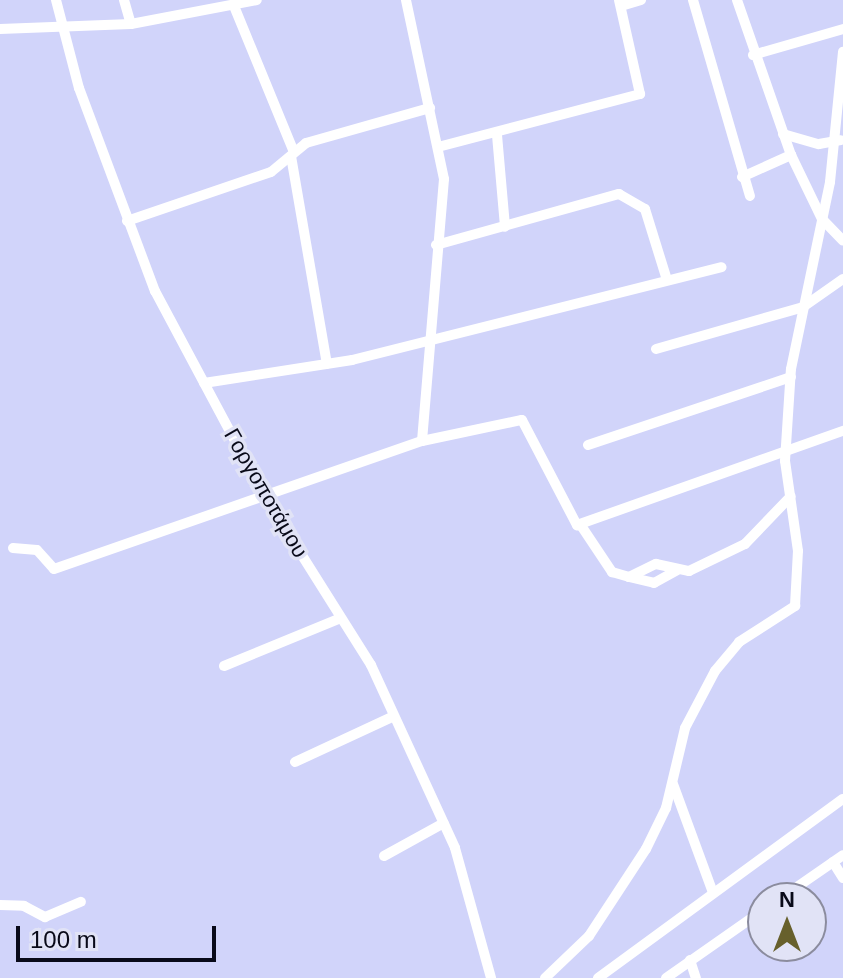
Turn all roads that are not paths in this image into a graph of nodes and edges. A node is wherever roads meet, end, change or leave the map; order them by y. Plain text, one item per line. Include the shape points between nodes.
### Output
1 (56, 0) edge
2 (124, 0) edge
3 (257, 0) edge
4 (406, 0) edge
5 (641, 0) edge
6 (693, 0) edge
7 (737, 0) edge
8 (620, 3) edge
9 (234, 6) junction
10 (131, 24) junction
11 (0, 29) edge
12 (843, 29) edge
13 (63, 31) junction
14 (843, 52) edge
15 (753, 55) junction
16 (430, 108) junction
17 (841, 115) edge
18 (783, 134) junction
19 (497, 135) junction
20 (840, 141) edge
21 (438, 147) junction
22 (293, 154) junction
23 (791, 155) junction
24 (742, 177) junction
25 (750, 196) dead end
26 (822, 219) junction
27 (127, 221) junction
28 (505, 227) junction
29 (843, 241) edge
30 (436, 245) junction
31 (721, 267) dead end
32 (666, 277) junction
33 (843, 280) edge
34 (803, 307) junction
35 (425, 342) junction
36 (656, 349) dead end
37 (327, 364) junction
38 (791, 377) junction
39 (204, 383) junction
40 (843, 431) edge
41 (422, 441) junction
42 (588, 445) dead end
43 (785, 449) junction
44 (264, 495) junction
45 (791, 496) junction
46 (580, 524) junction
47 (13, 548) dead end
48 (677, 570) junction
49 (629, 577) junction
50 (341, 618) junction
51 (224, 666) dead end
52 (394, 716) junction
53 (295, 762) dead end
54 (673, 784) junction
55 (843, 799) edge
56 (444, 823) junction
57 (384, 856) dead end
58 (838, 858) edge
59 (843, 878) edge
60 (804, 882) edge
61 (713, 893) junction
62 (81, 902) dead end
63 (0, 905) edge
64 (747, 921) edge
65 (690, 960) junction
66 (491, 978) edge
67 (545, 978) edge
68 (598, 978) edge
69 (666, 978) edge
70 (696, 978) edge

1 - 13 street, Γοργοποτάμου
2 - 10 street
3 - 9 street
4 - 16 street
5 - 8 street
6 - 24 street
7 - 15 street
8 - 19 street via 640,94
9 - 10 street
9 - 22 street
10 - 13 street
11 - 13 street
12 - 15 street
13 - 27 street, Γοργοποτάμου
14 - 17 street
15 - 18 street
16 - 21 street
16 - 22 street
17 - 20 street
18 - 20 street
18 - 23 street
19 - 21 street
19 - 28 street
20 - 26 street
21 - 30 street via 444,179
22 - 27 street via 271,172
22 - 37 street
23 - 24 street
23 - 26 street
24 - 25 street
26 - 29 street
26 - 34 street
27 - 39 street, Γοργοποτάμου via 177,339
28 - 30 street
28 - 32 street via 619,194 632,198 645,209
30 - 35 street
31 - 32 street
32 - 35 street
33 - 34 street
34 - 36 street
34 - 38 street
35 - 37 street
35 - 41 street
37 - 39 street
38 - 42 street
38 - 43 street
39 - 44 street, Γοργοποτάμου
40 - 43 street
41 - 44 street
41 - 46 street via 522,420 536,437 567,518
43 - 45 street
43 - 46 street
44 - 47 street via 54,569 37,550
44 - 50 street, Γοργοποτάμου
45 - 48 street via 745,544 698,568
45 - 54 street via 795,606 739,642 715,671 685,728
46 - 49 street via 601,563
48 - 49 street via 656,564
48 - 49 street via 654,583
50 - 51 street
50 - 52 street, Γοργοποτάμου
52 - 53 street
52 - 56 street, Γοργοποτάμου
54 - 61 street
54 - 67 street via 646,849 602,918
55 - 61 street
56 - 57 street
56 - 66 street, Γοργοποτάμου via 471,893
58 - 59 street
58 - 60 street
61 - 68 street
62 - 63 street via 45,917 24,906
64 - 65 street
65 - 69 street
65 - 70 street

